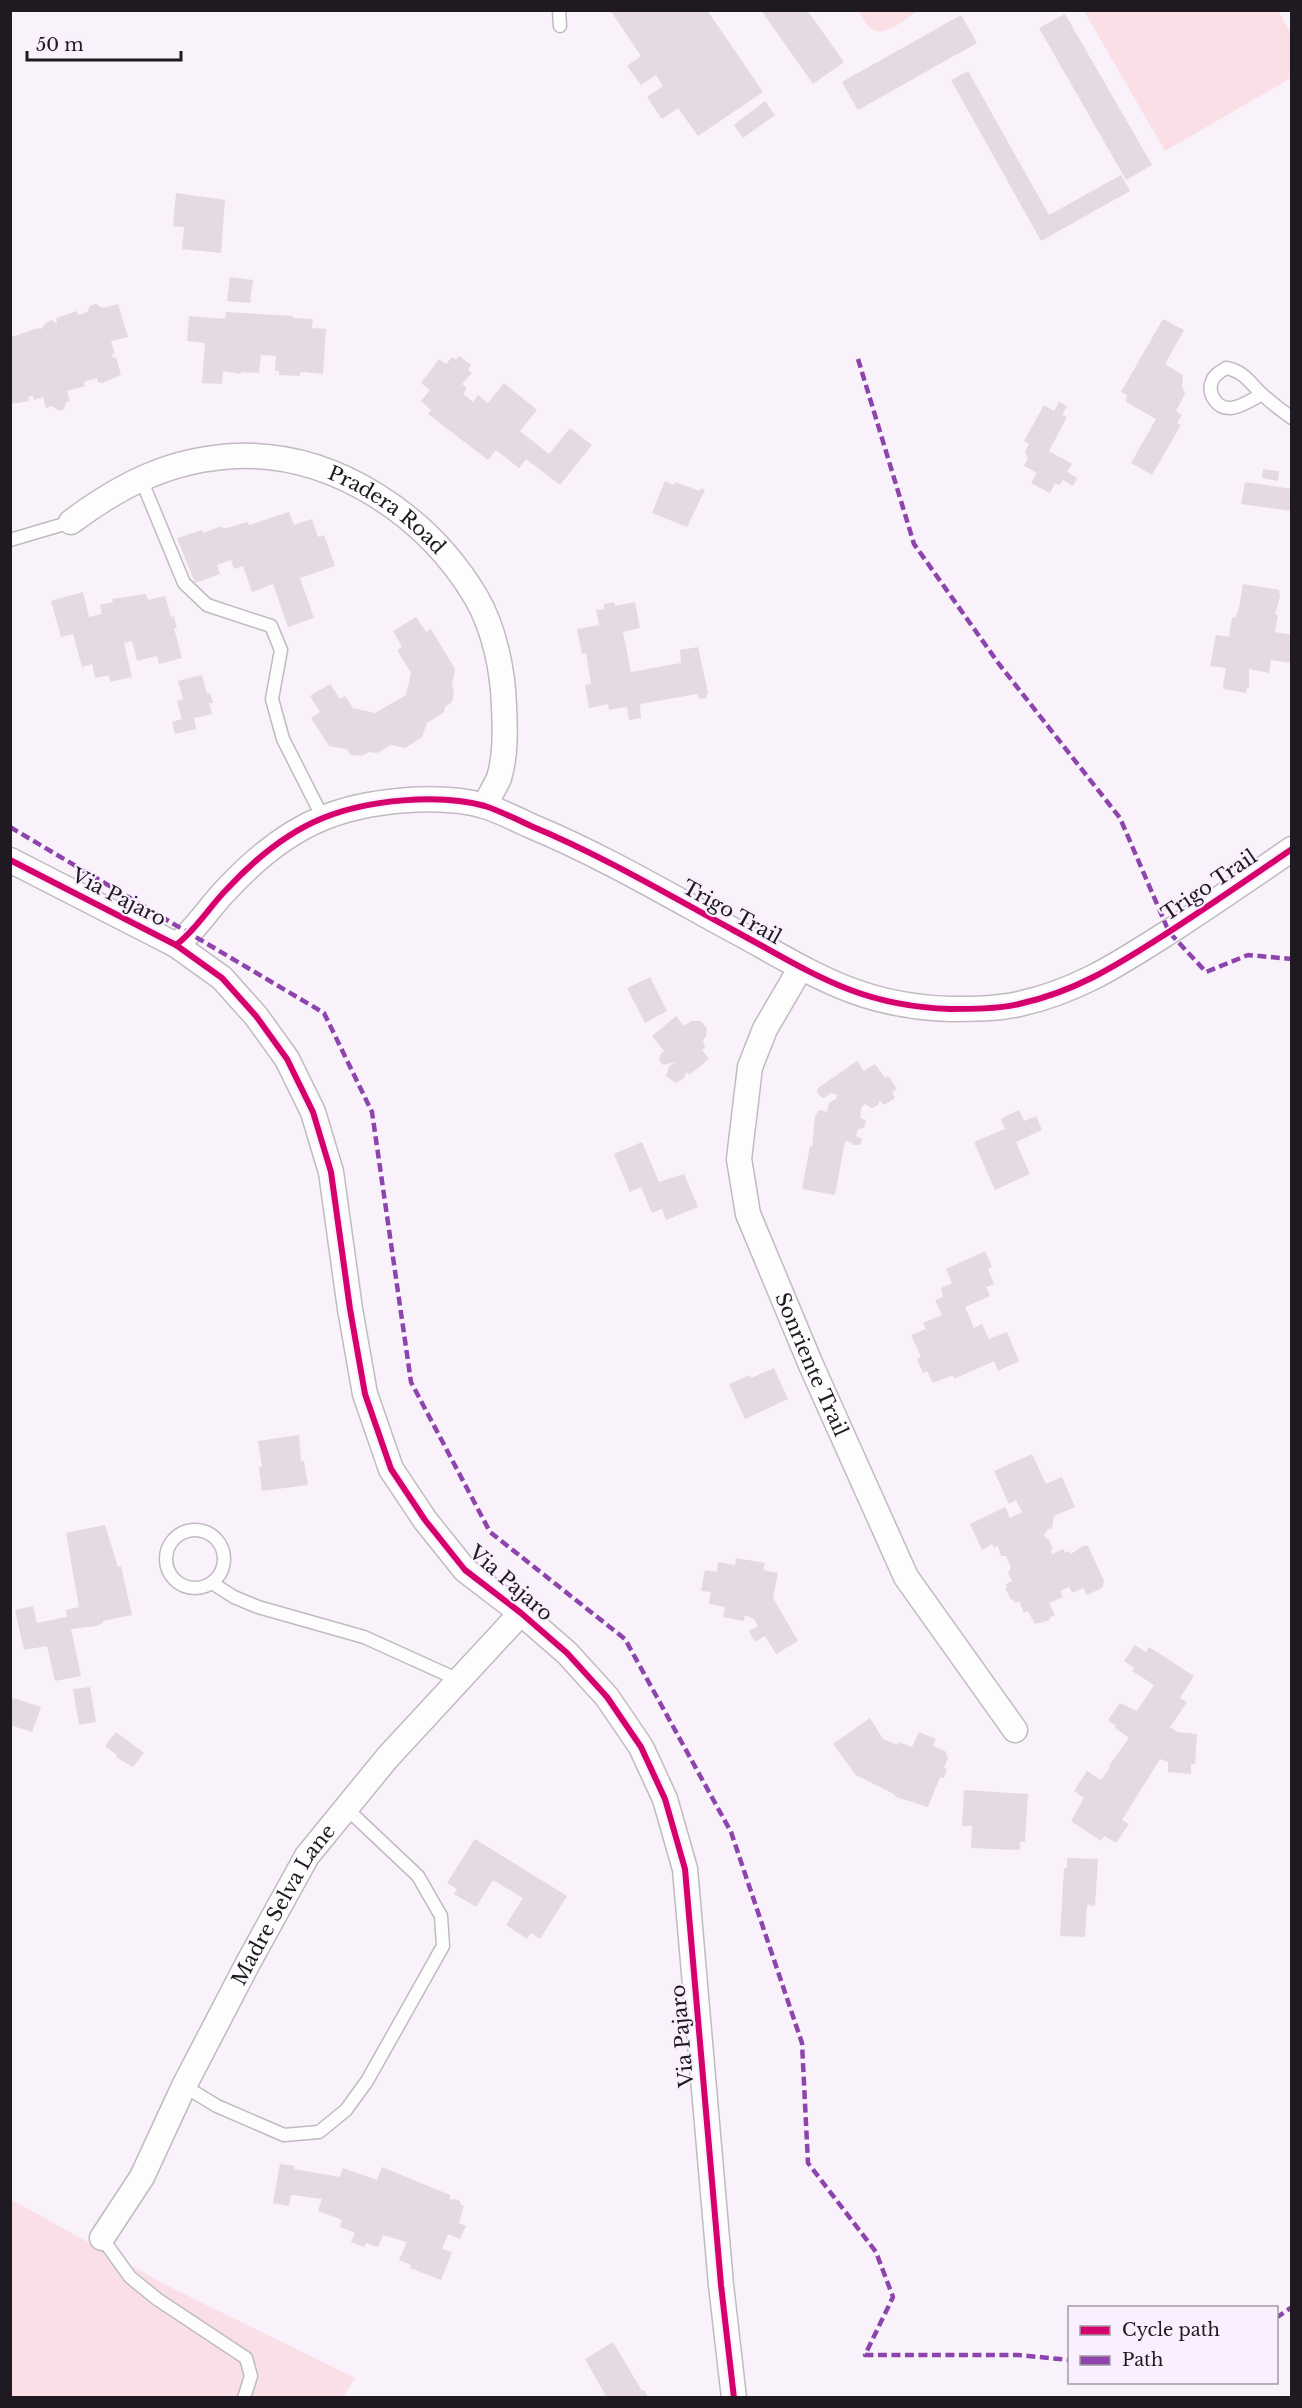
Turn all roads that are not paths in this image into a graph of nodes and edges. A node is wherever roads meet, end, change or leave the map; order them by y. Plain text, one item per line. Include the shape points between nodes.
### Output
1 (559, 10) edge
2 (560, 26) dead end
3 (1262, 394) dead end
4 (1292, 418) edge
5 (141, 478) junction
6 (71, 522) joint
7 (10, 540) edge
8 (484, 806) junction
9 (323, 819) junction
10 (1292, 849) edge
11 (10, 860) edge
12 (176, 945) junction
13 (800, 969) junction
14 (212, 1583) junction
15 (521, 1613) junction
16 (459, 1680) junction
17 (1015, 1730) dead end
18 (346, 1808) junction
19 (184, 2086) junction
20 (102, 2238) joint
21 (244, 2397) edge
22 (734, 2397) edge

1 - 2 lane
3 - 4 lane
5 - 6 street, Pradera Road via 106,496
5 - 8 street, Pradera Road via 207,458 266,457 299,462 362,487 416,524 477,598 497,659 503,688 504,754 498,778
5 - 9 lane via 184,583 207,605 271,626 281,650 272,699 283,739
6 - 7 lane
8 - 9 street, Trigo Trail via 436,799 396,802 346,810
8 - 13 street, Trigo Trail via 569,842
9 - 12 street, Trigo Trail via 297,830 264,854
10 - 13 street, Trigo Trail via 1107,972 1070,990 1016,1005 922,1008 881,1001
11 - 12 street, Via Pajaro
12 - 15 street, Via Pajaro via 222,978 256,1016 287,1059 313,1112 331,1172 365,1394 392,1469 425,1520 465,1570
13 - 17 street, Sonriente Trail via 765,1029 750,1067 739,1159 748,1214 906,1577
14 - 14 lane via 224,1563 219,1542 199,1530 177,1536 165,1555 171,1577 190,1588
14 - 16 lane via 258,1607 364,1637
15 - 16 street, Madre Selva Lane
15 - 22 street, Via Pajaro via 567,1653 607,1697 641,1747 665,1799 685,1869
16 - 18 street, Madre Selva Lane
18 - 19 street, Madre Selva Lane via 307,1856
18 - 19 lane via 418,1876 441,1916 443,1946 367,2080 346,2110 318,2132 284,2135
19 - 20 street, Madre Selva Lane via 142,2177
20 - 21 lane via 130,2277 157,2300 246,2358 251,2376

